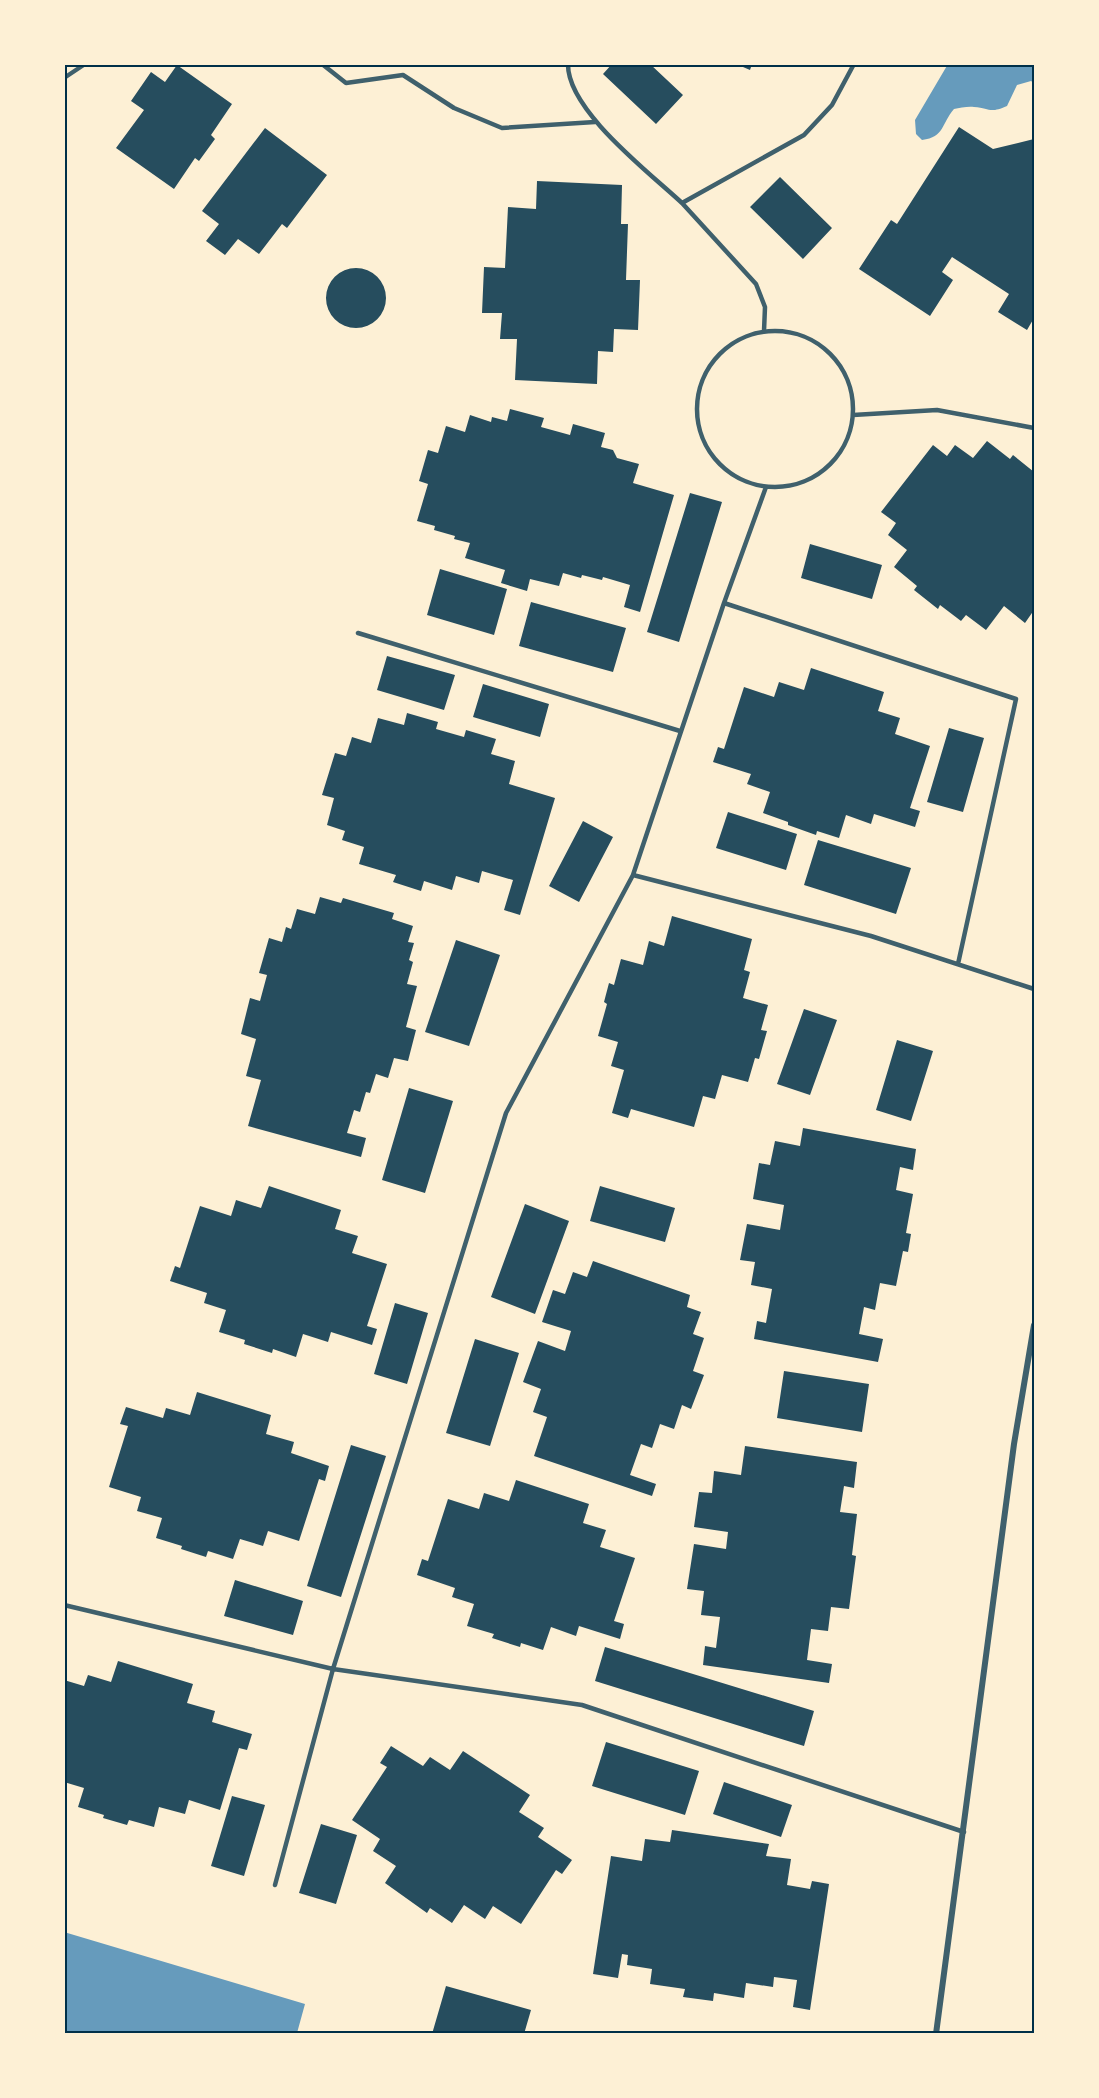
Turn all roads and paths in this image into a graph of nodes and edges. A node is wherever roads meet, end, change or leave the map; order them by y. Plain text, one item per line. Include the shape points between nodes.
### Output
1 (85, 64) edge
2 (322, 64) edge
3 (568, 64) edge
4 (854, 64) edge
5 (64, 78) edge
6 (595, 122) junction
7 (682, 203) junction
8 (764, 331) junction
9 (853, 415) junction
10 (1035, 428) edge
11 (766, 487) junction
12 (724, 603) junction
13 (358, 633) dead end
14 (680, 731) junction
15 (633, 875) junction
16 (958, 964) junction
17 (1035, 989) edge
18 (1035, 1325) edge
19 (64, 1605) edge
20 (333, 1669) junction
21 (964, 1832) junction
22 (275, 1885) dead end
23 (936, 2034) edge

1 - 5 lane
2 - 6 lane via 346,83 403,75 454,108 502,128
3 - 6 lane via 577,96
4 - 7 lane via 832,105 804,135
6 - 7 lane
7 - 8 lane via 756,284 765,307
8 - 9 lane via 787,331 829,352 843,370 851,392
8 - 11 lane via 740,339 720,353 705,373 697,397 697,422 705,446 721,466 741,480
9 - 10 lane via 937,410
9 - 11 lane via 847,440 833,461 814,477 791,486
11 - 12 lane
12 - 14 lane
12 - 16 lane via 1016,699
13 - 14 lane
14 - 15 lane
15 - 16 lane via 871,936
15 - 20 lane via 506,1113
16 - 17 lane
18 - 21 street via 1014,1444
19 - 20 lane
20 - 21 lane via 582,1705
20 - 22 lane
21 - 23 street

